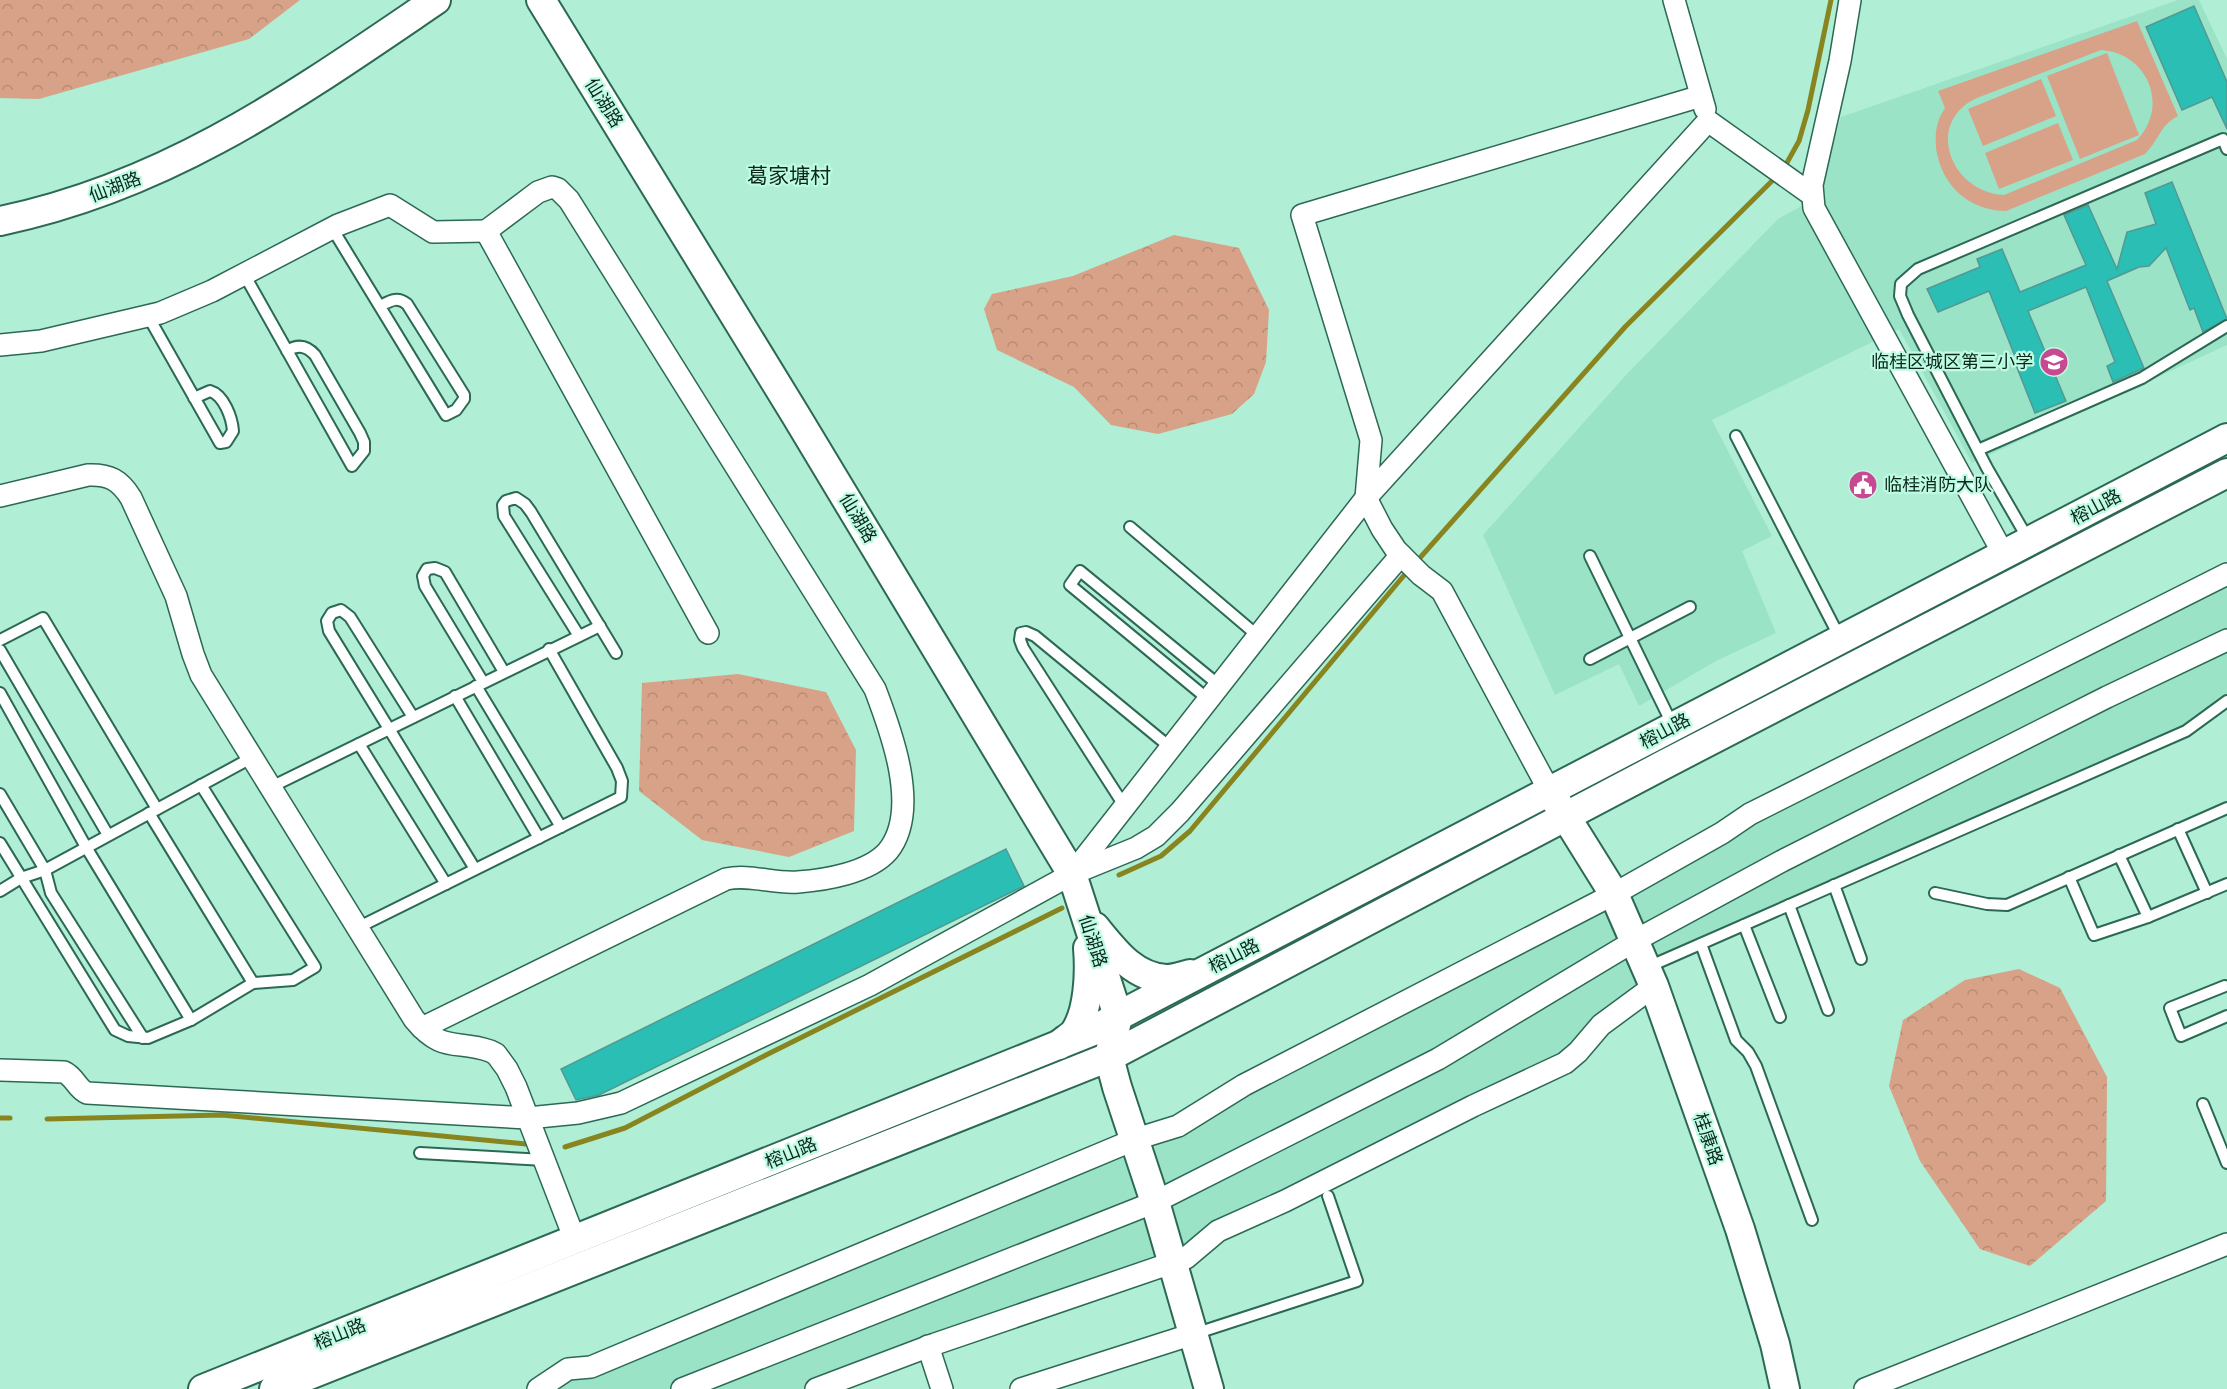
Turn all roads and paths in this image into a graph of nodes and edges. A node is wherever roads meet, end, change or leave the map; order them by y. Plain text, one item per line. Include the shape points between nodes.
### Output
1 (436, 0) edge
2 (541, 0) edge
3 (1674, 0) edge
4 (1850, 0) edge
5 (1701, 96) junction
6 (1708, 121) junction
7 (2227, 149) edge
8 (1812, 195) junction
9 (0, 221) edge
10 (332, 228) junction
11 (486, 231) junction
12 (244, 274) junction
13 (380, 306) junction
14 (148, 316) junction
15 (2227, 326) edge
16 (0, 345) edge
17 (287, 351) junction
18 (194, 398) junction
19 (1736, 436) dead end
20 (2227, 438) edge
21 (1978, 450) junction
22 (2227, 473) edge
23 (0, 496) edge
24 (1366, 498) junction
25 (1130, 527) dead end
26 (2029, 542) junction
27 (1401, 555) junction
28 (2004, 555) junction
29 (1590, 556) dead end
30 (2227, 574) edge
31 (1690, 607) dead end
32 (600, 626) junction
33 (708, 633) dead end
34 (579, 636) junction
35 (1258, 636) junction
36 (1631, 638) junction
37 (0, 640) edge
38 (1841, 640) junction
39 (2227, 640) edge
40 (549, 649) junction
41 (0, 650) edge
42 (616, 653) dead end
43 (1590, 659) dead end
44 (504, 672) junction
45 (480, 684) junction
46 (0, 693) edge
47 (1214, 693) junction
48 (454, 696) junction
49 (2227, 701) edge
50 (413, 717) junction
51 (1673, 727) junction
52 (389, 729) junction
53 (359, 744) junction
54 (1171, 748) junction
55 (253, 757) junction
56 (201, 785) junction
57 (271, 787) junction
58 (1550, 792) junction
59 (0, 794) edge
60 (1125, 807) junction
61 (2227, 808) edge
62 (153, 811) junction
63 (1566, 817) junction
64 (561, 826) junction
65 (2178, 829) junction
66 (108, 835) junction
67 (539, 838) junction
68 (0, 843) edge
69 (86, 847) junction
70 (2119, 855) junction
71 (475, 869) junction
72 (45, 870) junction
73 (1072, 874) junction
74 (21, 878) junction
75 (2069, 878) junction
76 (446, 884) junction
77 (2227, 884) edge
78 (1834, 885) junction
79 (0, 891) edge
80 (1935, 893) dead end
81 (2207, 893) junction
82 (1614, 894) junction
83 (1789, 905) junction
84 (1084, 913) junction
85 (2148, 917) junction
86 (1744, 925) junction
87 (357, 928) junction
88 (1636, 940) junction
89 (1701, 944) junction
90 (1861, 959) dead end
91 (1209, 969) junction
92 (1650, 977) junction
93 (253, 983) junction
94 (2225, 986) dead end
95 (1828, 1010) dead end
96 (1118, 1016) junction
97 (2227, 1016) edge
98 (1780, 1017) dead end
99 (191, 1020) junction
100 (422, 1028) junction
101 (143, 1038) junction
102 (1143, 1039) junction
103 (1057, 1046) junction
104 (1109, 1057) junction
105 (1082, 1068) junction
106 (0, 1070) edge
107 (1117, 1087) junction
108 (2203, 1104) dead end
109 (528, 1118) junction
110 (1136, 1139) junction
111 (420, 1153) dead end
112 (545, 1160) junction
113 (2227, 1163) edge
114 (1328, 1196) dead end
115 (1155, 1202) junction
116 (1812, 1220) dead end
117 (575, 1240) junction
118 (2227, 1244) edge
119 (1173, 1262) junction
120 (1193, 1334) junction
121 (928, 1346) junction
122 (1085, 1380) edge
123 (203, 1389) edge
124 (274, 1389) edge
125 (538, 1389) edge
126 (682, 1389) edge
127 (816, 1389) edge
128 (942, 1389) edge
129 (1021, 1389) edge
130 (1209, 1389) edge
131 (1785, 1389) edge
132 (1864, 1389) edge

1 - 9 main road, 仙湖路 via 232,133 98,195
2 - 73 main road, 仙湖路
3 - 5 street
4 - 8 street
5 - 6 street
5 - 24 street via 1302,215 1371,440
6 - 8 street
6 - 24 street
7 - 21 lane via 2223,139 1918,269 1905,279 1900,289 1902,302
8 - 28 street via 1820,220
10 - 11 street via 390,205 433,232
10 - 12 street
10 - 13 lane
11 - 33 street
11 - 100 street via 546,189 558,189 569,200 875,688 895,750 902,782 902,810 897,835 887,852 852,872 795,883 726,879
12 - 14 street via 177,307
12 - 17 lane
13 - 13 lane via 395,299 407,304 464,395 456,410 446,415
14 - 16 street via 41,341
14 - 18 lane
15 - 21 lane via 2142,378
17 - 17 lane via 317,403 352,466 364,451 360,433 315,355 308,348
18 - 18 lane via 220,443 226,442 233,431 220,398 210,391
19 - 38 lane
20 - 26 main road, 榕山路
21 - 26 lane
22 - 63 main road, 榕山路
23 - 55 street via 88,475 102,474 123,485 176,596 201,675
24 - 27 street
24 - 35 street
25 - 35 lane
26 - 28 main road, 榕山路
27 - 58 street via 1442,591
27 - 73 street via 1167,825 1136,849
28 - 38 main road, 榕山路
29 - 36 lane
30 - 82 street via 1750,814
31 - 36 lane
32 - 34 lane
32 - 34 lane via 525,504 516,498 506,501 504,516
32 - 42 lane
34 - 40 lane
35 - 47 street
36 - 43 lane
36 - 51 lane
37 - 62 lane via 43,618
38 - 51 main road, 榕山路
39 - 88 street via 1782,861
40 - 44 lane
40 - 64 lane via 623,785 621,797
41 - 66 lane
44 - 45 lane
44 - 45 lane via 444,572 428,569 423,576 425,586
45 - 48 lane
45 - 64 lane
46 - 69 lane
47 - 47 lane via 1070,585 1080,571
47 - 54 street
48 - 50 lane
48 - 67 lane
49 - 78 lane via 2186,731
50 - 52 lane
50 - 52 lane via 351,617 336,611 327,621 329,631
51 - 58 main road, 榕山路
52 - 53 lane
52 - 71 lane
53 - 57 lane
53 - 76 lane
54 - 60 street
54 - 60 lane via 1035,636 1021,633 1023,648
55 - 56 lane
55 - 57 street
56 - 62 lane
56 - 93 lane via 315,967 293,980
57 - 87 street
58 - 63 main road, 桂康路
58 - 91 main road, 榕山路
59 - 72 lane
60 - 73 street
61 - 65 lane
62 - 66 lane
62 - 93 lane
63 - 82 main road, 桂康路
63 - 102 main road, 榕山路
64 - 67 lane
65 - 70 lane
65 - 81 lane
66 - 69 lane
67 - 71 lane
68 - 74 lane
69 - 72 lane
69 - 99 lane
70 - 75 lane
70 - 85 lane
71 - 76 lane
72 - 74 lane
72 - 101 lane via 51,893
73 - 84 main road, 仙湖路
73 - 109 street via 870,985 640,1096 578,1113
74 - 79 lane
74 - 101 lane via 115,1030
75 - 80 lane via 1999,906
75 - 85 lane via 2094,935
76 - 87 lane
77 - 81 lane
78 - 83 lane
78 - 90 lane
81 - 85 lane
82 - 88 main road, 桂康路
82 - 110 street via 1244,1085 1178,1126
83 - 86 lane
83 - 95 lane
84 - 91 main road via 1123,961 1149,976 1168,979
84 - 96 main road, 仙湖路
84 - 103 main road via 1090,966 1086,1003 1074,1033
86 - 89 lane
86 - 98 lane
87 - 100 street
88 - 92 main road, 桂康路
88 - 115 street via 1438,1059
89 - 92 lane
89 - 116 lane via 1736,1040 1756,1066
91 - 96 main road, 榕山路
92 - 119 street via 1564,1064 1218,1231 1186,1258
92 - 131 main road, 桂康路 via 1740,1229
93 - 99 lane
94 - 97 lane via 2170,1008 2181,1036
96 - 103 main road, 榕山路 via 1093,1032
96 - 104 main road
99 - 101 lane
100 - 109 street via 438,1041 496,1054 507,1069
102 - 104 main road, 榕山路
102 - 107 main road via 1124,1061
103 - 117 main road, 榕山路
104 - 105 main road, 榕山路
104 - 107 main road
105 - 107 main road via 1100,1074
105 - 124 main road, 榕山路
106 - 109 street via 64,1072 87,1093
107 - 110 main road
108 - 113 lane
109 - 112 street
110 - 115 main road
110 - 125 street via 591,1367 568,1369
111 - 112 lane
112 - 117 street
114 - 120 lane via 1357,1281
115 - 119 main road
115 - 126 street
117 - 123 main road, 榕山路
118 - 132 street
119 - 120 main road
119 - 121 street
120 - 122 street
120 - 130 main road
121 - 127 street
121 - 128 street
122 - 129 street

